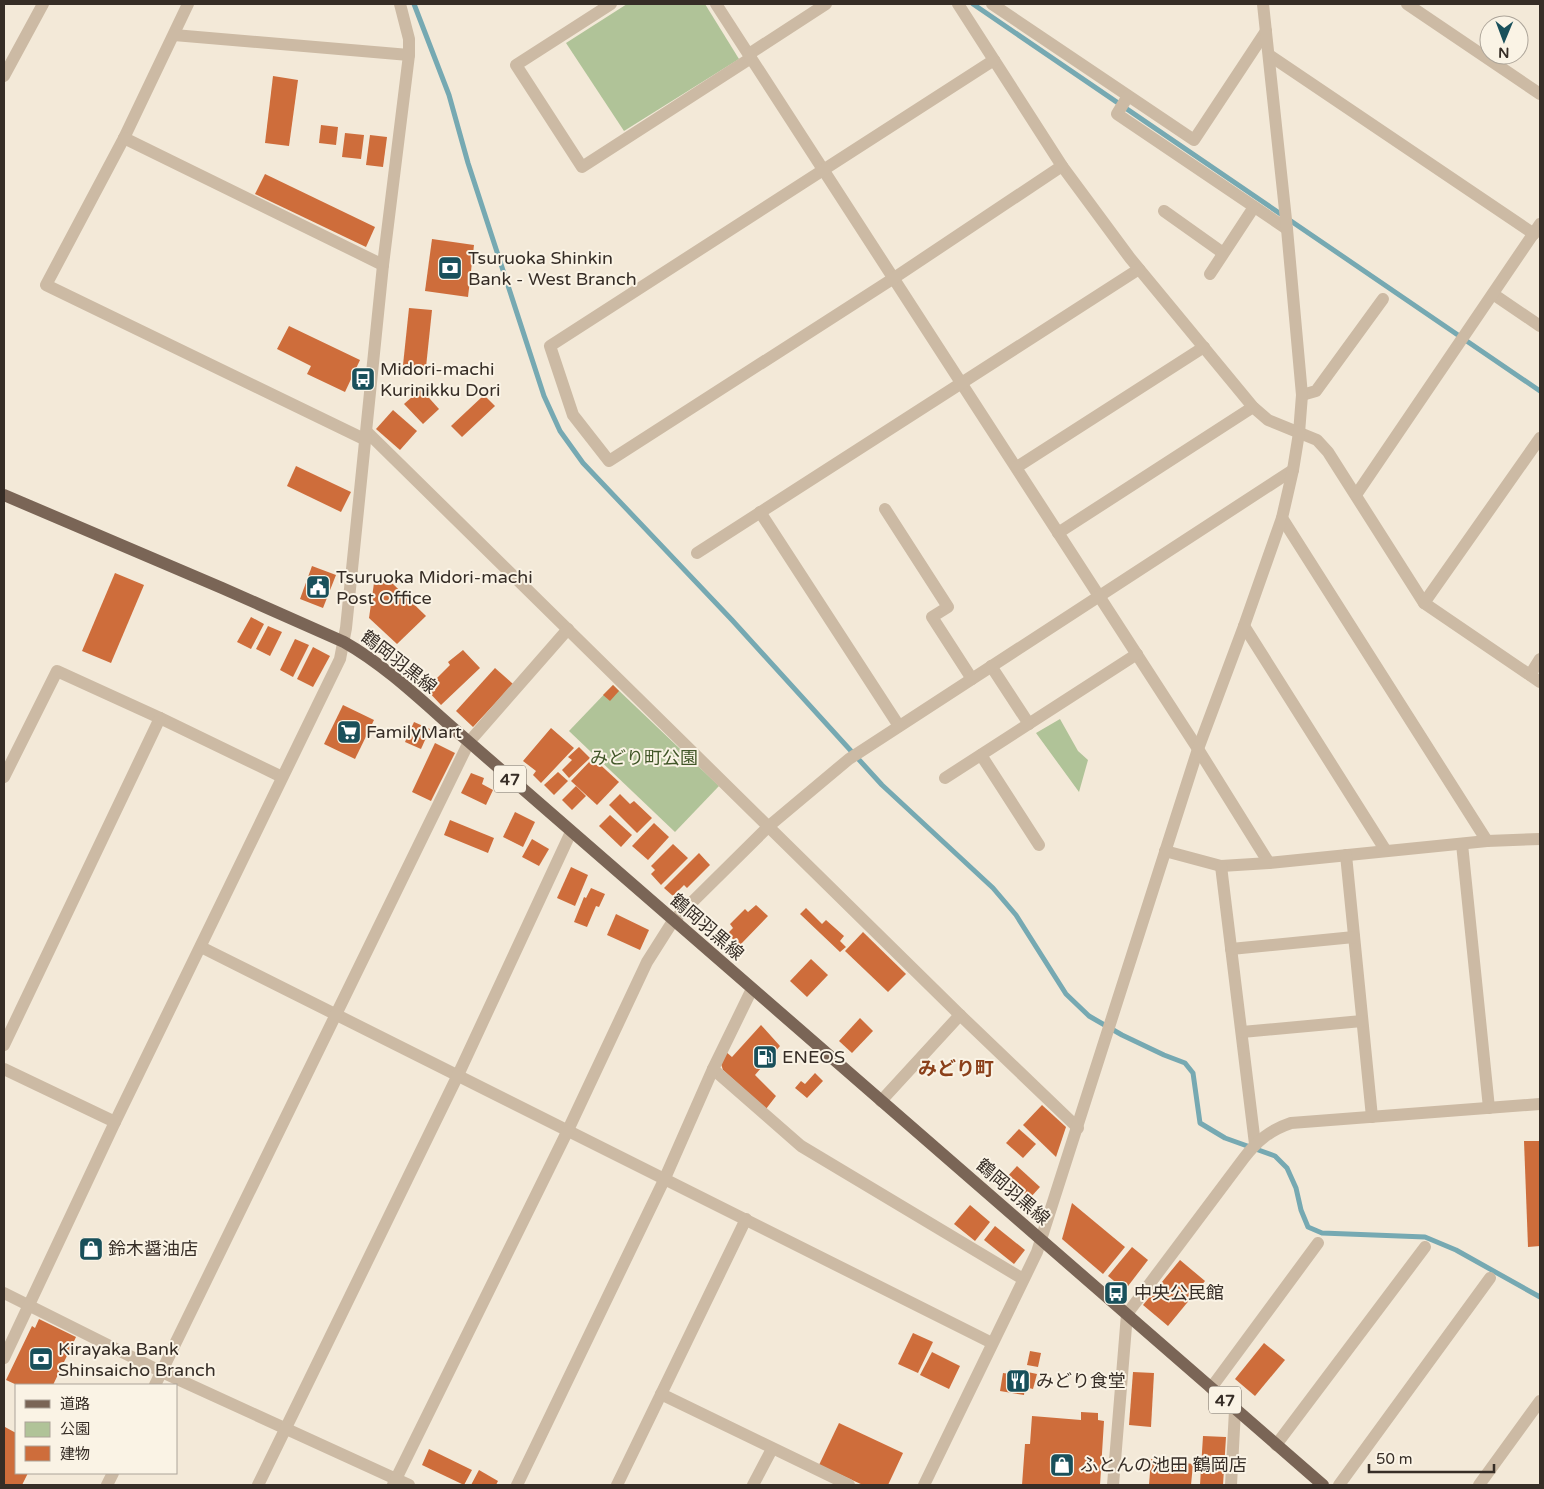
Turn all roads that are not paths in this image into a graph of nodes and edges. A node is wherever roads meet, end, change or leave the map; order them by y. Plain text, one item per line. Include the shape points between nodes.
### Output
1 (43, 4) edge
2 (188, 4) edge
3 (400, 4) edge
4 (611, 4) edge
5 (716, 4) edge
6 (826, 4) edge
7 (958, 4) edge
8 (992, 4) edge
9 (1263, 4) edge
10 (1407, 4) edge
11 (1266, 31) junction
12 (174, 34) junction
13 (409, 55) junction
14 (1269, 55) junction
15 (750, 56) junction
16 (994, 60) junction
17 (4, 76) edge
18 (1540, 94) edge
19 (1128, 96) junction
20 (124, 138) junction
21 (1062, 166) junction
22 (824, 170) junction
23 (1254, 208) junction
24 (1164, 211) dead end
25 (1286, 229) junction
26 (1537, 229) edge
27 (1224, 254) junction
28 (383, 265) junction
29 (1139, 269) junction
30 (1210, 274) dead end
31 (894, 278) junction
32 (1493, 294) junction
33 (1383, 299) dead end
34 (1540, 326) edge
35 (1204, 347) junction
36 (962, 383) junction
37 (1302, 395) junction
38 (1253, 407) junction
39 (1299, 433) junction
40 (366, 436) junction
41 (1540, 438) edge
42 (1016, 468) junction
43 (1293, 470) junction
44 (4, 495) edge
45 (1356, 495) junction
46 (885, 509) dead end
47 (760, 512) junction
48 (1282, 518) junction
49 (1058, 533) junction
50 (697, 553) dead end
51 (1100, 597) junction
52 (1424, 603) junction
53 (1244, 626) junction
54 (568, 629) junction
55 (344, 642) junction
56 (1137, 654) junction
57 (1540, 659) edge
58 (991, 666) junction
59 (1535, 678) edge
60 (972, 679) junction
61 (160, 718) junction
62 (1029, 724) junction
63 (899, 726) junction
64 (469, 742) junction
65 (1198, 748) junction
66 (981, 755) junction
67 (4, 777) edge
68 (282, 777) junction
69 (945, 778) dead end
70 (769, 826) junction
71 (571, 832) junction
72 (1540, 839) edge
73 (1487, 841) junction
74 (1462, 844) junction
75 (1039, 845) dead end
76 (1165, 851) junction
77 (1386, 851) junction
78 (1346, 855) junction
79 (1269, 863) junction
80 (1221, 866) junction
81 (673, 921) junction
82 (1354, 937) junction
83 (201, 946) junction
84 (1231, 949) junction
85 (752, 989) junction
86 (335, 1014) junction
87 (960, 1015) junction
88 (1362, 1021) junction
89 (1242, 1032) junction
90 (4, 1045) edge
91 (4, 1069) edge
92 (713, 1069) junction
93 (458, 1075) junction
94 (881, 1101) junction
95 (1540, 1104) edge
96 (1489, 1108) junction
97 (1372, 1117) junction
98 (115, 1122) junction
99 (1078, 1128) junction
100 (568, 1130) junction
101 (1255, 1145) junction
102 (665, 1178) junction
103 (746, 1219) junction
104 (1041, 1239) junction
105 (1318, 1243) dead end
106 (1425, 1247) dead end
107 (1490, 1278) dead end
108 (1023, 1279) junction
109 (4, 1293) edge
110 (28, 1305) junction
111 (1128, 1314) junction
112 (992, 1343) junction
113 (4, 1358) edge
114 (162, 1372) junction
115 (156, 1384) edge
116 (1211, 1388) junction
117 (661, 1394) junction
118 (1540, 1401) edge
119 (1235, 1410) junction
120 (286, 1429) junction
121 (1276, 1446) junction
122 (772, 1449) junction
123 (394, 1482) edge
124 (258, 1485) edge
125 (409, 1485) edge
126 (517, 1485) edge
127 (617, 1485) edge
128 (754, 1485) edge
129 (849, 1485) edge
130 (924, 1485) edge
131 (1113, 1485) edge
132 (1231, 1485) edge
133 (1323, 1485) edge
134 (1339, 1485) edge
135 (1479, 1485) edge

1 - 17 street
2 - 12 street
3 - 13 street via 409,39
4 - 15 street via 516,65 582,167
5 - 15 street
6 - 15 street
7 - 16 street
8 - 19 street
9 - 11 street
10 - 18 street
11 - 14 street
11 - 19 street via 1194,140
12 - 13 street
12 - 20 street
13 - 28 street
14 - 25 street
14 - 26 street
15 - 22 street
16 - 21 street
16 - 22 street
19 - 23 street via 1117,114
20 - 28 street
20 - 40 street via 46,285
21 - 29 street
21 - 31 street
22 - 31 street
22 - 31 street via 550,346 572,416 609,461
23 - 25 street
23 - 27 street
24 - 27 street
25 - 37 street
26 - 32 street
27 - 30 street
28 - 40 street
29 - 35 street
29 - 36 street
31 - 36 street
32 - 34 street
32 - 45 street
33 - 37 street via 1316,391
35 - 38 street
35 - 42 street
36 - 42 street
36 - 47 street
37 - 39 street
38 - 39 street via 1268,420
38 - 49 street
39 - 43 street
39 - 45 street via 1317,440
40 - 54 street
40 - 55 street
41 - 52 street
42 - 49 street
43 - 48 street
43 - 51 street
44 - 55 main road, 鶴岡羽黒線 / 47
45 - 52 street
46 - 60 street via 948,607 932,617
47 - 50 street
47 - 63 street
48 - 53 street
48 - 73 street
49 - 51 street
51 - 56 street
51 - 58 street
52 - 59 street
53 - 65 street
53 - 77 street
54 - 64 street
54 - 70 street
55 - 64 main road, 鶴岡羽黒線 / 47 via 361,651
55 - 68 street via 340,659
56 - 62 street
56 - 65 street
57 - 59 street
58 - 60 street
58 - 62 street
60 - 63 street
61 - 67 street via 57,671
61 - 68 street
61 - 90 street
62 - 66 street
63 - 70 street via 850,759
64 - 71 main road, 鶴岡羽黒線 / 47
64 - 86 street
65 - 76 street
65 - 79 street
66 - 69 street
66 - 75 street
68 - 83 street
70 - 81 street
70 - 87 street
71 - 81 main road, 鶴岡羽黒線 / 47
71 - 93 street
72 - 73 street
73 - 74 street
74 - 77 street
74 - 96 street
76 - 80 street
76 - 99 street
77 - 78 street
78 - 79 street
78 - 82 street
79 - 80 street
80 - 84 street
81 - 85 main road, 鶴岡羽黒線 / 47
81 - 100 street via 647,962
82 - 84 street
82 - 88 street
83 - 86 street
83 - 98 street
84 - 89 street
85 - 92 street
85 - 94 main road, 鶴岡羽黒線 / 47
86 - 93 street
86 - 114 street
87 - 94 street
87 - 99 street
88 - 89 street
88 - 97 street
89 - 101 street
91 - 98 street
92 - 102 street
92 - 108 street via 800,1146
93 - 100 street
93 - 120 street
94 - 104 main road, 鶴岡羽黒線 / 47
95 - 96 street
96 - 97 street
97 - 101 street via 1291,1123 1271,1131
98 - 110 street
99 - 104 street
100 - 102 street
100 - 123 street
101 - 111 street
102 - 103 street
102 - 126 street
103 - 112 street
103 - 117 street
104 - 108 street
104 - 111 main road, 鶴岡羽黒線 / 47
105 - 116 street
106 - 121 street
107 - 134 street
108 - 112 street
109 - 110 street
110 - 113 street
110 - 114 street
111 - 116 main road, 鶴岡羽黒線 / 47
111 - 131 street
112 - 130 street
114 - 115 street
114 - 120 street
116 - 119 main road, 鶴岡羽黒線 / 47
117 - 122 street
117 - 127 street
118 - 135 street
119 - 121 main road, 鶴岡羽黒線 / 47
119 - 132 street
120 - 123 street
120 - 124 street
121 - 133 main road, 鶴岡羽黒線 / 47
122 - 128 street
122 - 129 street
123 - 125 street

